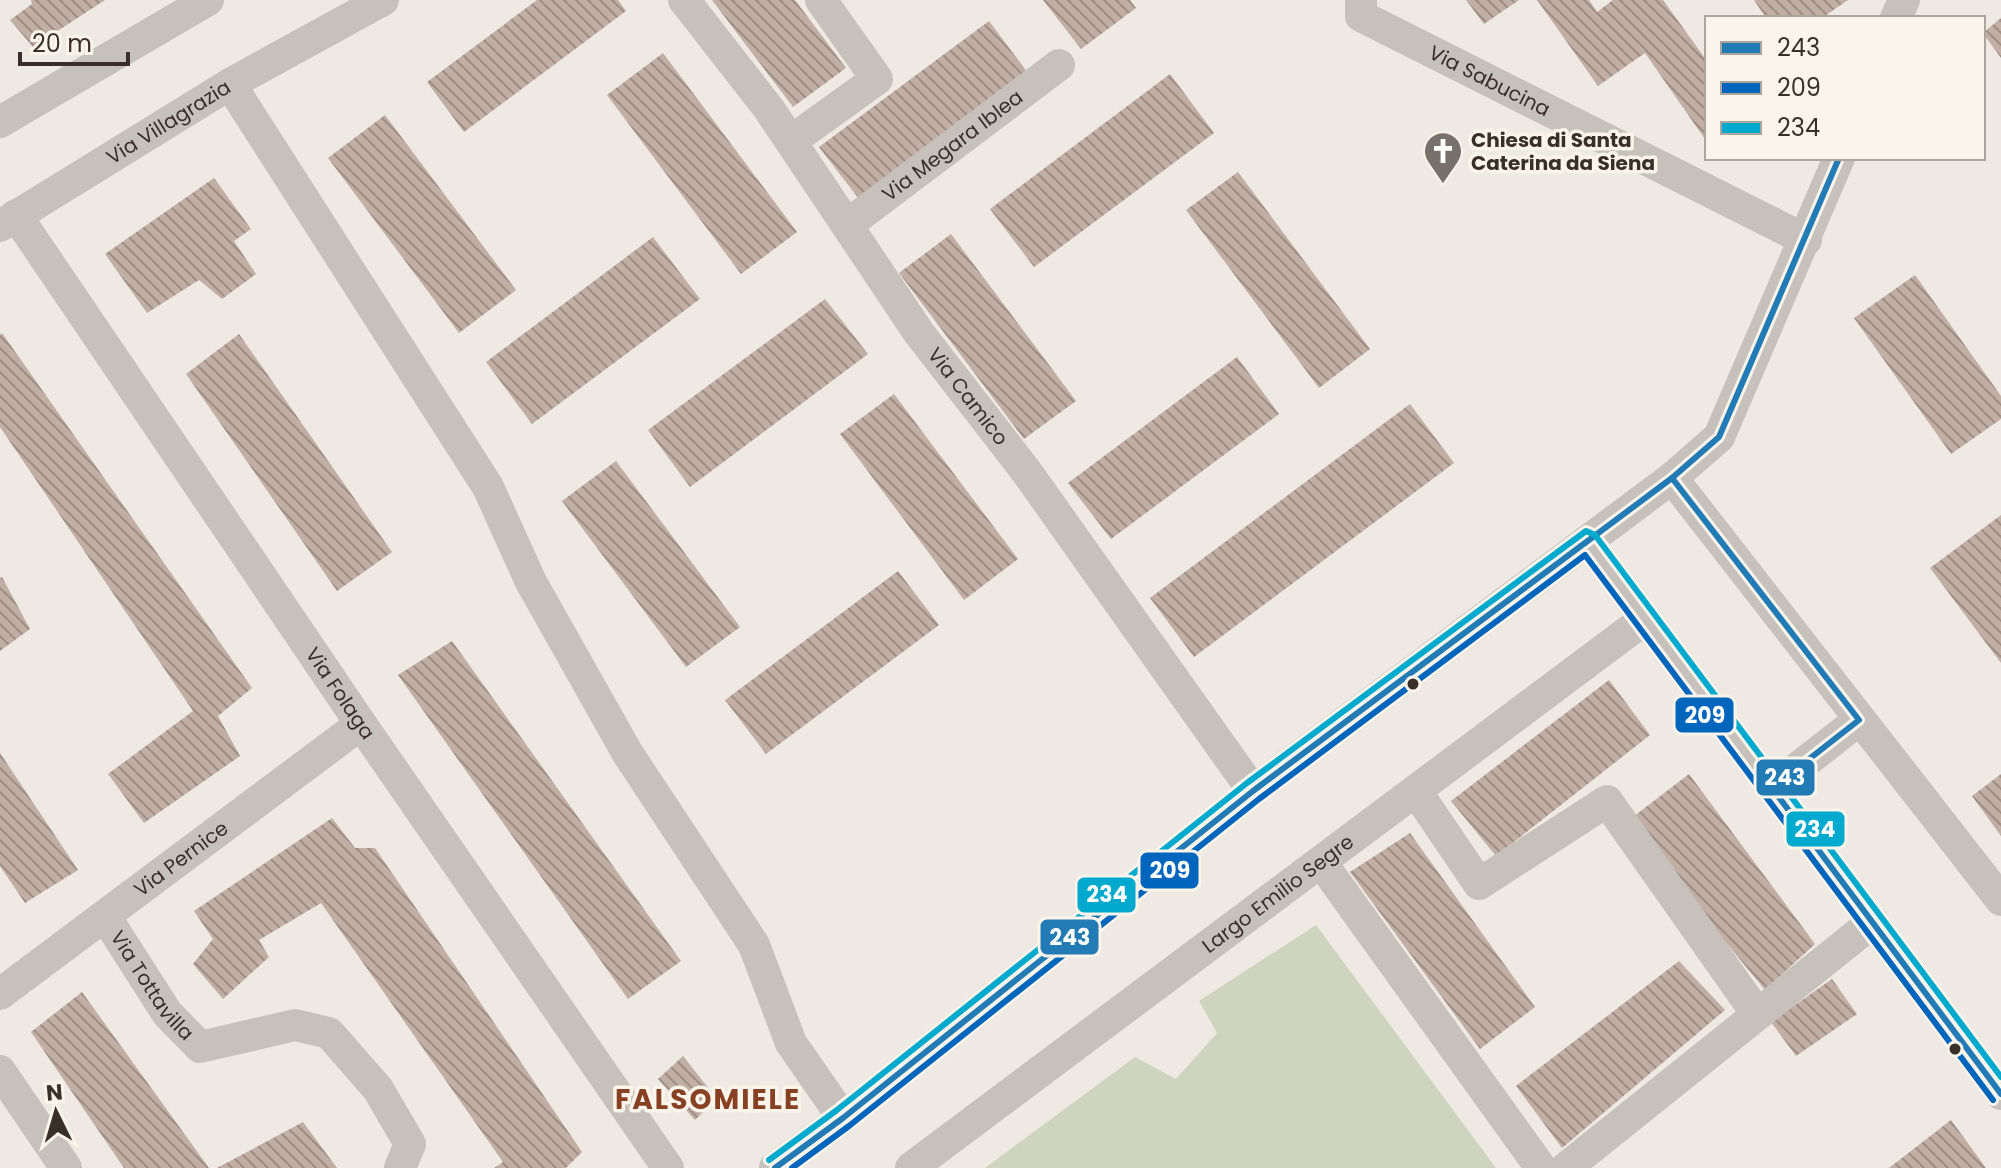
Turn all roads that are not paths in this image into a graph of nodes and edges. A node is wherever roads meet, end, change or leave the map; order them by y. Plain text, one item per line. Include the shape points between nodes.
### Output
1 (383, 0) edge
2 (684, 0) edge
3 (821, 0) edge
4 (1361, 0) edge
5 (201, 2) edge
6 (1059, 65) dead end
7 (230, 84) junction
8 (0, 122) edge
9 (791, 141) junction
10 (1838, 160) edge
11 (8, 220) edge
12 (847, 225) junction
13 (1806, 240) junction
14 (1672, 478) junction
15 (1587, 541) junction
16 (1645, 619) junction
17 (1859, 720) junction
18 (361, 724) junction
19 (1772, 788) junction
20 (1253, 791) junction
21 (1416, 791) junction
22 (1321, 862) junction
23 (2001, 900) edge
24 (105, 916) junction
25 (1873, 922) junction
26 (0, 994) edge
27 (1757, 1014) junction
28 (0, 1071) edge
29 (2001, 1094) edge
30 (843, 1118) junction
31 (66, 1168) edge
32 (400, 1168) edge
33 (668, 1168) edge
34 (775, 1168) edge
35 (911, 1168) edge
36 (1541, 1168) edge
37 (1566, 1168) edge

1 - 7 street, Via Villagrazia
2 - 9 street, Via Camico
3 - 9 street via 877,79
4 - 13 street, Via Sabucina via 1361,16
5 - 8 street
6 - 12 street, Via Megara Iblea
7 - 11 street, Via Villagrazia
7 - 30 street via 488,487 546,609 628,754 754,945 791,1043
9 - 12 street, Via Camico
10 - 13 street
11 - 18 street, Via Folaga
12 - 20 street, Via Camico via 919,333 1026,471
13 - 14 street via 1719,437
14 - 15 street
14 - 17 street
15 - 16 street
15 - 20 street
16 - 19 street
16 - 21 street, Largo Emilio Segre
17 - 19 street
17 - 23 street
18 - 24 street, Via Pernice
18 - 33 street, Via Folaga
19 - 25 street
20 - 30 street
21 - 22 street, Largo Emilio Segre
21 - 27 street via 1479,884 1607,801
22 - 35 street, Largo Emilio Segre
22 - 36 street
24 - 26 street, Via Pernice
24 - 32 street, Via Tottavilla via 167,1013 200,1047 295,1025 329,1033 378,1089 410,1144
25 - 27 street
25 - 29 street
27 - 37 street
28 - 31 street
30 - 34 street

